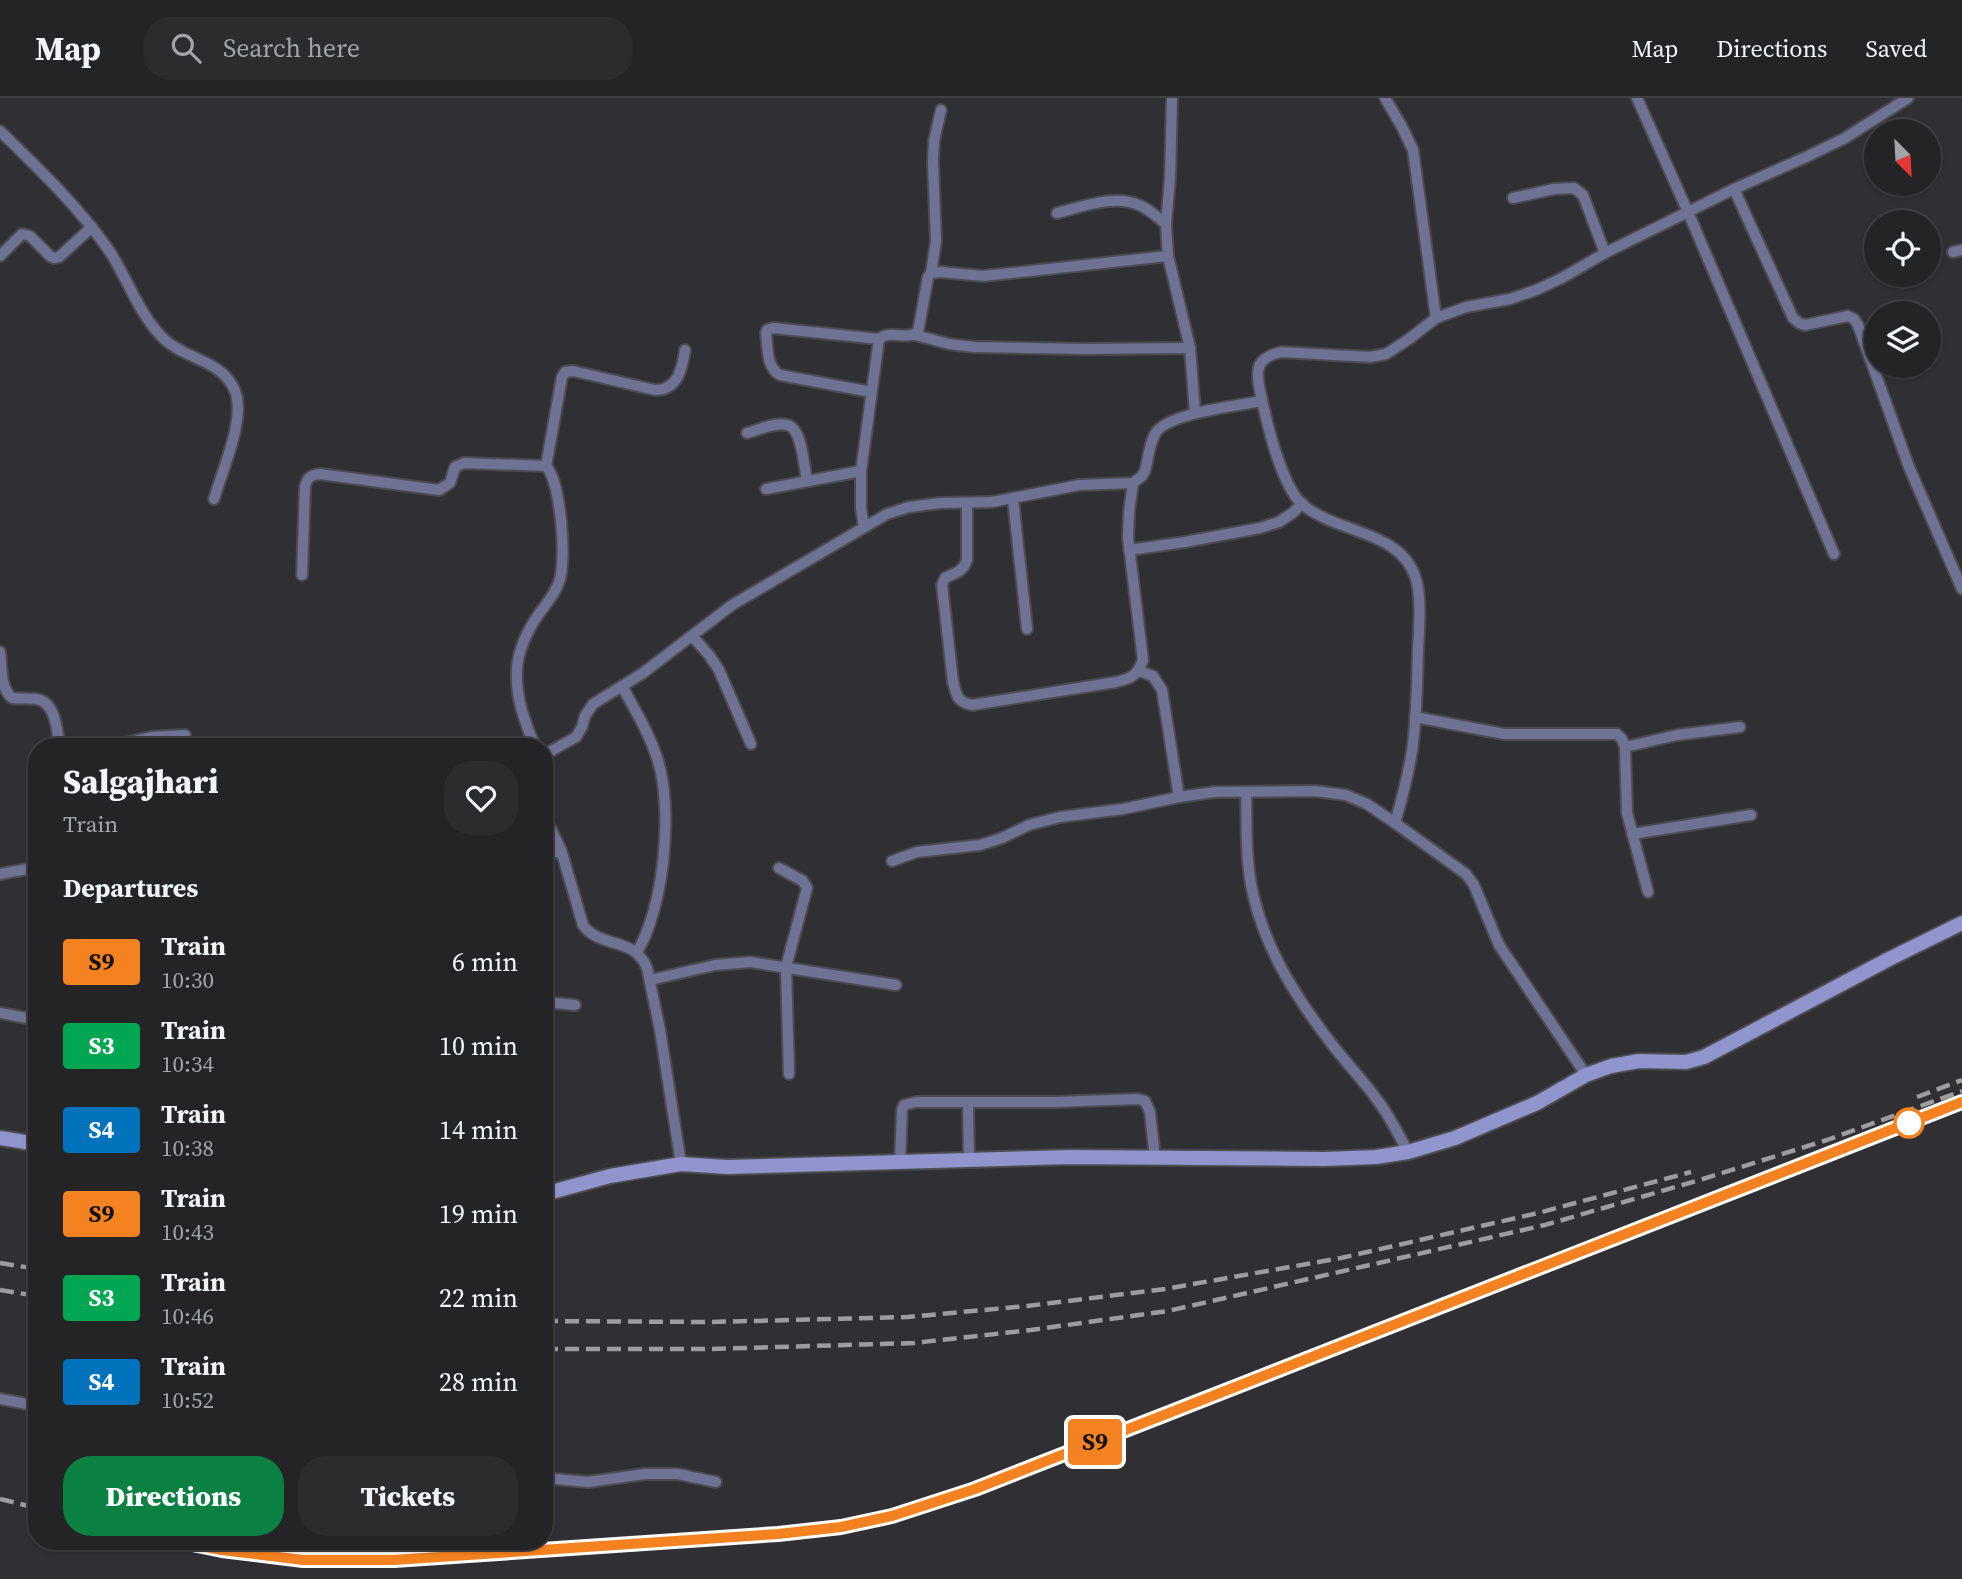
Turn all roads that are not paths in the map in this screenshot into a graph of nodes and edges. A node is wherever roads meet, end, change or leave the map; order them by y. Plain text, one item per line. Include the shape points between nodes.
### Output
1 (1172, 98) edge
2 (1385, 98) edge
3 (1637, 98) edge
4 (1908, 98) edge
5 (941, 110) dead end
6 (2, 137) edge
7 (1734, 189) junction
8 (1513, 198) dead end
9 (1688, 212) junction
10 (1057, 213) dead end
11 (1166, 225) junction
12 (92, 227) junction
13 (1605, 253) junction
14 (0, 256) edge
15 (1168, 256) junction
16 (932, 273) junction
17 (1436, 318) junction
18 (915, 335) junction
19 (878, 339) junction
20 (1190, 348) junction
21 (685, 350) dead end
22 (871, 393) junction
23 (1262, 401) junction
24 (1195, 413) junction
25 (747, 433) dead end
26 (546, 466) junction
27 (861, 471) junction
28 (807, 481) junction
29 (1133, 483) junction
30 (766, 489) dead end
31 (214, 499) dead end
32 (1013, 499) junction
33 (967, 503) junction
34 (1302, 503) junction
35 (864, 527) junction
36 (1129, 550) junction
37 (1834, 554) dead end
38 (302, 575) dead end
39 (1962, 589) edge
40 (1027, 629) dead end
41 (691, 636) junction
42 (0, 652) edge
43 (1139, 671) junction
44 (622, 686) junction
45 (1415, 717) junction
46 (1740, 727) dead end
47 (185, 735) dead end
48 (58, 738) edge
49 (147, 738) edge
50 (531, 738) edge
51 (751, 744) dead end
52 (1625, 747) junction
53 (553, 750) edge
54 (1246, 792) junction
55 (1179, 797) junction
56 (1751, 815) dead end
57 (1395, 823) junction
58 (553, 834) edge
59 (1632, 834) junction
60 (561, 850) junction
61 (553, 853) edge
62 (892, 861) dead end
63 (779, 868) dead end
64 (28, 869) edge
65 (0, 874) edge
66 (1648, 892) dead end
67 (1962, 923) edge
68 (638, 952) junction
69 (786, 967) junction
70 (650, 980) junction
71 (896, 985) dead end
72 (553, 1003) edge
73 (575, 1005) dead end
74 (0, 1013) edge
75 (28, 1018) edge
76 (789, 1074) dead end
77 (1586, 1075) junction
78 (968, 1102) junction
79 (0, 1138) edge
80 (28, 1143) edge
81 (1408, 1152) junction
82 (1155, 1158) junction
83 (969, 1160) junction
84 (900, 1162) junction
85 (681, 1164) junction
86 (553, 1192) edge
87 (0, 1399) edge
88 (28, 1404) edge
89 (553, 1479) edge
90 (716, 1482) dead end

1 - 11 street
2 - 17 street via 1413,150
3 - 9 street
4 - 7 street via 1845,138
5 - 16 street via 933,141 937,216
6 - 12 street via 37,166
7 - 9 street
7 - 39 street via 1793,318 1805,325 1848,316 1858,325 1909,467
8 - 13 street via 1574,188 1583,195
9 - 13 street
9 - 37 street
10 - 11 street via 1124,200
11 - 15 street
12 - 14 street via 59,257 50,256 26,234
12 - 31 street via 145,316 166,340 228,377 236,393 237,425
13 - 17 street via 1536,290
15 - 16 street via 983,276
15 - 20 street
16 - 18 street
17 - 23 street via 1386,354 1270,355 1257,368
18 - 19 street via 887,334
18 - 20 street via 974,347
19 - 22 street
19 - 22 street via 773,328 766,333 775,373
20 - 24 street
21 - 26 street via 678,376 664,390 565,372
22 - 27 street
23 - 24 street
23 - 34 street via 1283,474
24 - 29 street via 1161,426 1142,476
25 - 28 street via 782,424 795,428
26 - 38 street via 464,463 456,467 450,483 439,489 312,475 305,487
26 - 50 street via 555,481 562,562 560,582 526,636 517,666 518,695
27 - 28 street
27 - 35 street
28 - 30 street
29 - 32 street via 1079,485
29 - 36 street
32 - 33 street
32 - 40 street
33 - 35 street via 909,507
33 - 43 street via 965,567 945,578 943,585 953,682 963,703 1116,682
34 - 36 street via 1279,522 1260,528
34 - 45 street via 1395,549 1408,561 1419,599
35 - 41 street via 732,605
36 - 43 street via 1143,660
41 - 44 street
41 - 51 street via 719,670
42 - 48 street via 8,694 44,701
43 - 55 street via 1153,676 1162,690
44 - 53 street via 593,704 576,737
44 - 68 street via 649,737 664,788 657,899
45 - 52 street via 1504,734 1610,733 1617,734
45 - 57 street
46 - 52 street
47 - 49 street
52 - 59 street
54 - 55 street
54 - 57 street via 1346,795
54 - 81 street via 1253,896 1264,930 1306,1008 1379,1102
55 - 62 street via 1060,817 980,845 917,852
56 - 59 street
57 - 77 street via 1466,874 1499,945
58 - 60 street
59 - 66 street
60 - 61 street
60 - 68 street via 587,931
63 - 69 street via 807,888
64 - 65 street
67 - 77 main road via 1704,1057 1686,1062 1639,1061
68 - 70 street
69 - 70 street via 750,962 715,965
69 - 71 street
69 - 76 street
70 - 85 street
72 - 73 street
74 - 75 street
77 - 81 main road via 1491,1123
78 - 82 street via 1138,1099 1150,1112
78 - 83 street
78 - 84 street via 904,1105
79 - 80 main road
81 - 82 main road via 1324,1159
82 - 83 main road
83 - 84 main road
84 - 85 main road
85 - 86 main road
87 - 88 street
89 - 90 street via 588,1482 678,1474

